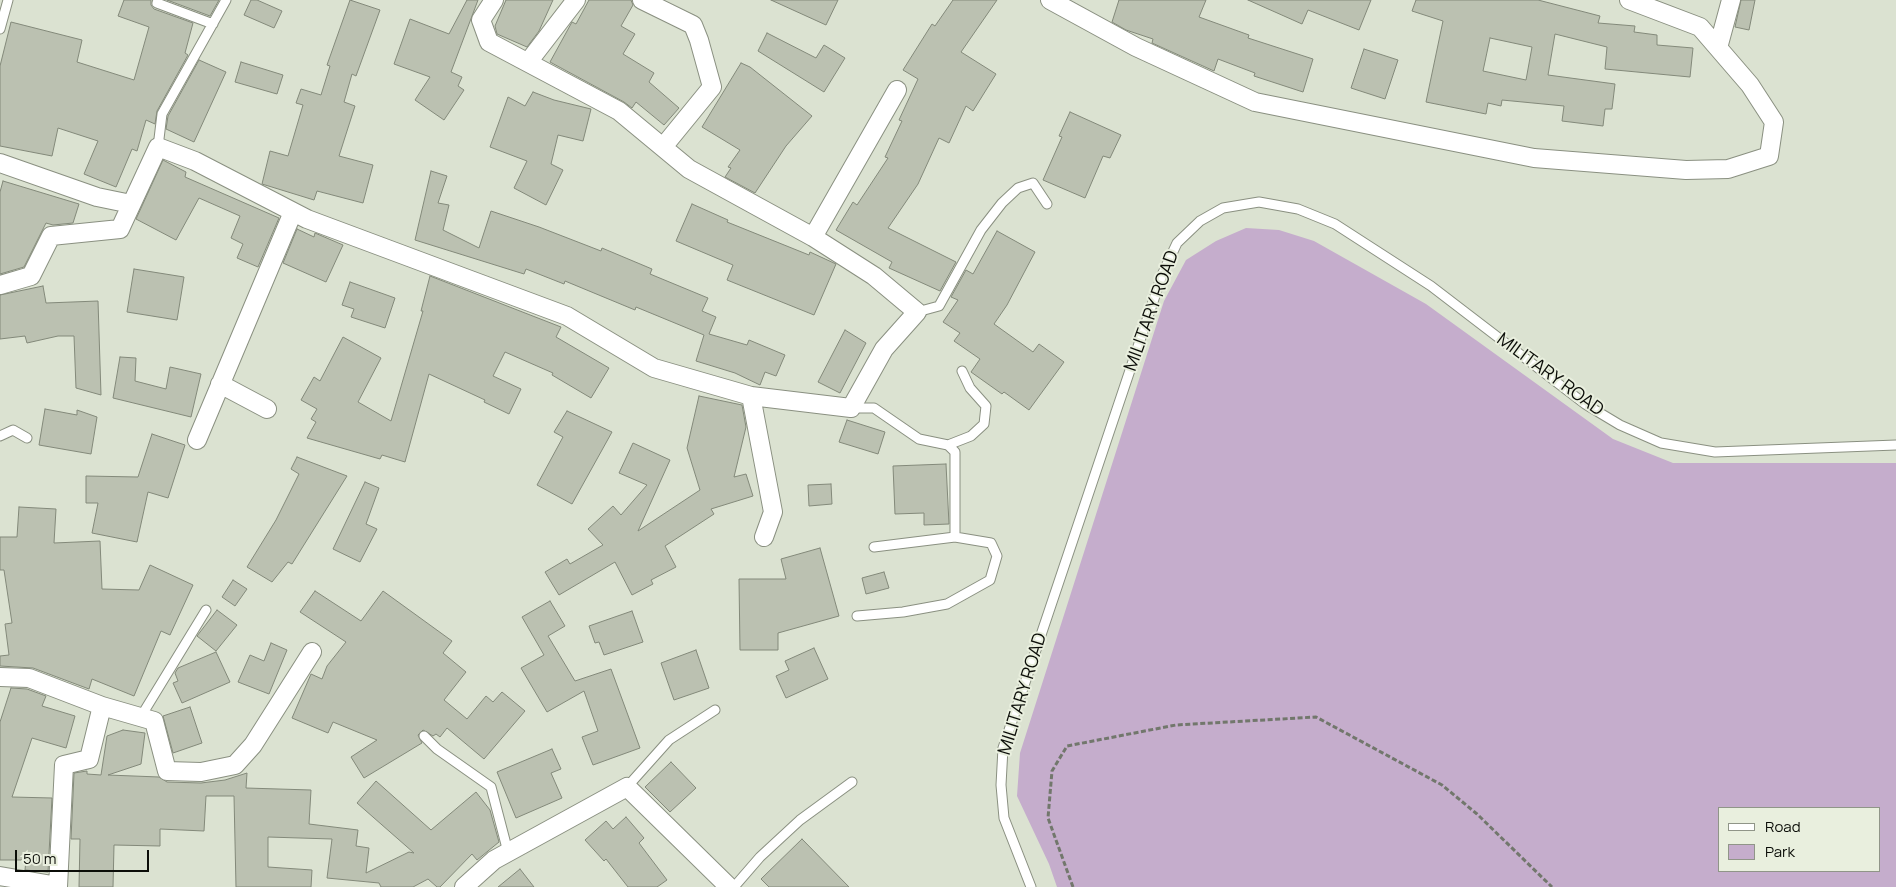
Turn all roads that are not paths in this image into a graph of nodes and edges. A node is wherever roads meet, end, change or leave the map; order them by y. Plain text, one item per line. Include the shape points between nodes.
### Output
1 (8, 0) edge
2 (158, 0) edge
3 (226, 0) edge
4 (494, 0) edge
5 (576, 0) edge
6 (642, 0) edge
7 (1050, 0) edge
8 (1629, 0) edge
9 (1731, 0) edge
10 (212, 24) junction
11 (0, 30) edge
12 (1718, 48) junction
13 (529, 61) junction
14 (897, 90) dead end
15 (158, 147) junction
16 (663, 147) junction
17 (0, 163) edge
18 (131, 204) junction
19 (1047, 204) dead end
20 (293, 212) junction
21 (812, 237) junction
22 (0, 286) edge
23 (916, 312) junction
24 (962, 371) dead end
25 (220, 384) junction
26 (751, 396) junction
27 (851, 408) junction
28 (267, 409) dead end
29 (0, 436) edge
30 (26, 438) dead end
31 (197, 440) dead end
32 (948, 445) junction
33 (1896, 445) edge
34 (764, 537) dead end
35 (955, 537) junction
36 (874, 547) dead end
37 (206, 610) dead end
38 (857, 616) dead end
39 (312, 652) dead end
40 (0, 677) edge
41 (102, 706) junction
42 (715, 710) dead end
43 (140, 718) junction
44 (424, 736) dead end
45 (852, 782) dead end
46 (627, 787) junction
47 (508, 852) junction
48 (0, 876) edge
49 (58, 886) edge
50 (464, 887) edge
51 (729, 887) edge
52 (734, 887) edge
53 (1031, 887) edge

1 - 11 lane
2 - 10 lane via 157,3
3 - 10 lane
4 - 13 street via 481,20 489,42
5 - 13 street
6 - 16 street via 692,25 712,88
7 - 12 street via 1136,47 1255,102 1534,158 1616,166 1728,170 1769,156 1774,122 1750,85
8 - 12 street via 1700,26
9 - 12 street
10 - 15 lane via 162,114
13 - 16 street via 619,111
14 - 21 street
15 - 18 street
15 - 20 street via 195,161
16 - 21 street via 690,169
17 - 18 street via 97,197
18 - 22 street via 120,229 51,236 31,276
19 - 23 lane via 1033,184 1018,188 981,230 939,306
20 - 25 street
20 - 26 street via 567,316 654,368
21 - 23 street via 874,276
23 - 27 street via 884,349
24 - 32 lane via 970,388 986,406 984,424 971,436
25 - 28 street
25 - 31 street
26 - 27 street
26 - 34 street via 774,512
27 - 32 lane via 874,408 919,439
29 - 30 lane via 13,430
32 - 35 lane via 955,452
33 - 53 lane, MILITARY ROAD via 1715,452 1661,443 1585,404 1431,286 1335,224 1298,209 1259,202 1223,208 1200,221 1177,243 1162,275 1002,748 1000,785 1004,818
35 - 36 lane
35 - 38 lane via 991,542 997,556 990,580 947,604
37 - 43 lane
39 - 43 street via 253,745 235,765 201,772 167,771 154,722
40 - 41 street via 29,678
41 - 43 street
41 - 49 street via 89,759 64,765
42 - 46 lane via 669,740
44 - 47 lane via 436,749 491,787
45 - 52 lane via 800,820 760,857
46 - 47 street
46 - 51 street
47 - 50 street
48 - 49 street

